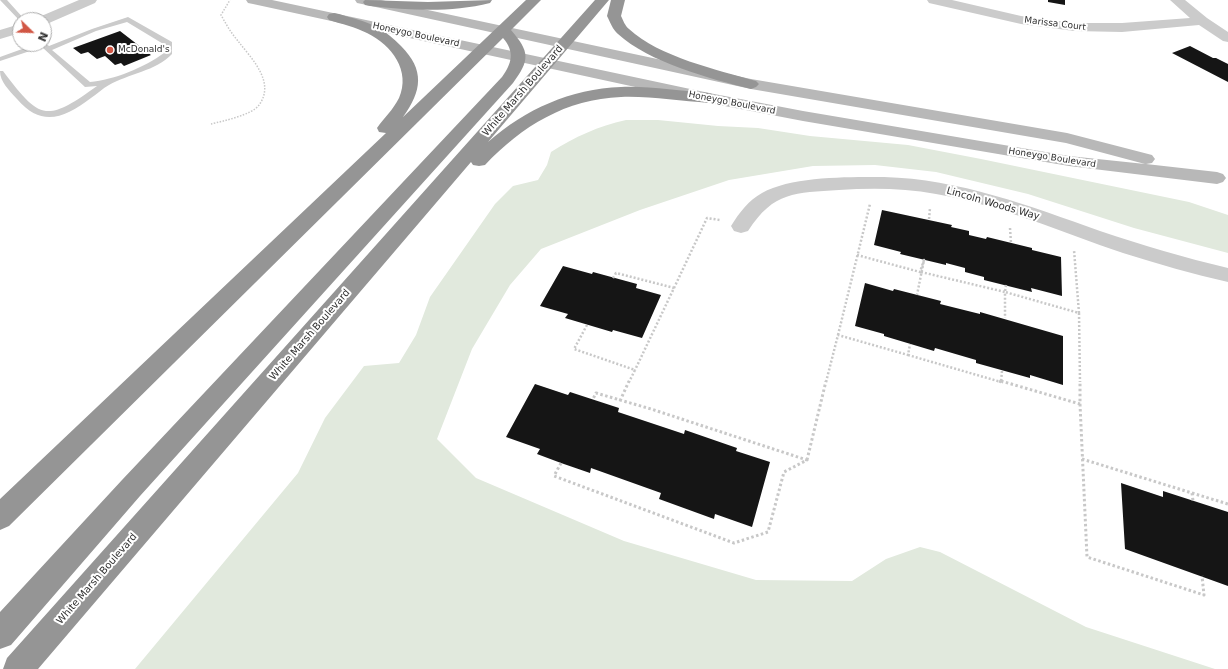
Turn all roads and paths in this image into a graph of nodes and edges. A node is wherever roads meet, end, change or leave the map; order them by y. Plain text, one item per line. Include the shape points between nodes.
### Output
1 (3, 0) edge
2 (90, 0) edge
3 (230, 0) edge
4 (253, 0) edge
5 (485, 0) edge
6 (534, 0) edge
7 (602, 0) edge
8 (618, 0) edge
9 (934, 0) edge
10 (1177, 0) edge
11 (366, 1) edge
12 (14, 12) edge
13 (52, 17) edge
14 (334, 17) junction
15 (1202, 21) junction
16 (504, 30) junction
17 (12, 31) edge
18 (0, 35) edge
19 (1228, 38) edge
20 (52, 43) edge
21 (564, 44) junction
22 (484, 49) junction
23 (24, 52) edge
24 (51, 52) edge
25 (520, 57) junction
26 (0, 59) edge
27 (547, 63) junction
28 (0, 73) edge
29 (107, 82) junction
30 (751, 84) junction
31 (709, 98) junction
32 (212, 124) dead end
33 (1223, 179) edge
34 (872, 198) dead end
35 (931, 206) dead end
36 (929, 219) dead end
37 (741, 226) joint
38 (1073, 243) dead end
39 (857, 254) junction
40 (920, 272) junction
41 (1228, 275) edge
42 (613, 278) dead end
43 (1006, 285) dead end
44 (674, 288) junction
45 (1005, 292) junction
46 (917, 295) dead end
47 (1078, 313) junction
48 (1005, 318) dead end
49 (199, 323) junction
50 (587, 325) dead end
51 (838, 336) junction
52 (910, 344) dead end
53 (908, 355) junction
54 (635, 370) junction
55 (1002, 370) dead end
56 (1001, 382) junction
57 (593, 400) dead end
58 (620, 401) junction
59 (1080, 404) junction
60 (1082, 459) junction
61 (807, 460) junction
62 (561, 462) dead end
63 (182, 481) junction
64 (1192, 493) junction
65 (1193, 501) dead end
66 (1228, 504) edge
67 (0, 517) edge
68 (1202, 576) dead end
69 (0, 634) edge
70 (18, 669) edge

1 - 12 lane
2 - 13 street
3 - 32 path via 221,15 237,40 256,61 264,80 264,94 259,106 245,114
4 - 14 main road, Honeygo Boulevard
5 - 11 highway via 442,7
6 - 16 highway
7 - 21 highway, White Marsh Boulevard
8 - 30 highway via 614,14 616,22 638,44 669,58
9 - 15 street, Marissa Court via 1025,20 1074,27 1127,27
10 - 15 street
11 - 16 main road, Honeygo Boulevard
14 - 22 main road, Honeygo Boulevard
14 - 49 highway via 371,30 399,51 411,72 411,85 406,102 384,130 331,181
15 - 19 street
16 - 21 main road, Honeygo Boulevard
16 - 22 highway
16 - 25 highway via 517,45
17 - 18 street
20 - 29 lane via 128,19 169,44 168,54 157,62
21 - 27 highway, White Marsh Boulevard
21 - 30 main road, Honeygo Boulevard
22 - 25 main road, Honeygo Boulevard
22 - 49 highway
23 - 26 lane
24 - 29 lane via 88,85
25 - 27 main road, Honeygo Boulevard
25 - 69 highway via 516,70 500,90
27 - 31 main road, Honeygo Boulevard
27 - 63 highway, White Marsh Boulevard
28 - 29 lane via 35,112 51,115 68,109
30 - 33 main road, Honeygo Boulevard via 1067,138
31 - 33 main road, Honeygo Boulevard via 810,118 1069,161
31 - 63 highway via 620,92 599,94 563,102 516,127 481,159 271,401
34 - 39 path
35 - 36 path
37 - 41 street, Lincoln Woods Way via 749,211 774,193 817,185 915,185 994,202 1159,258
37 - 44 path via 707,218
38 - 47 path
39 - 40 path
39 - 51 path
40 - 45 path
40 - 46 path via 924,260
42 - 44 path via 616,273
43 - 45 path
44 - 54 path
45 - 47 path
45 - 48 path
47 - 59 path
49 - 67 highway
50 - 54 path via 574,349
51 - 53 path
51 - 61 path
52 - 53 path
53 - 56 path
54 - 58 path
55 - 56 path
56 - 59 path
57 - 58 path via 596,393
58 - 61 path
59 - 60 path
60 - 64 path
60 - 68 path via 1087,556 1204,595
61 - 62 path via 784,472 768,532 734,543 554,476
63 - 70 highway, White Marsh Boulevard
64 - 65 path
64 - 66 path

